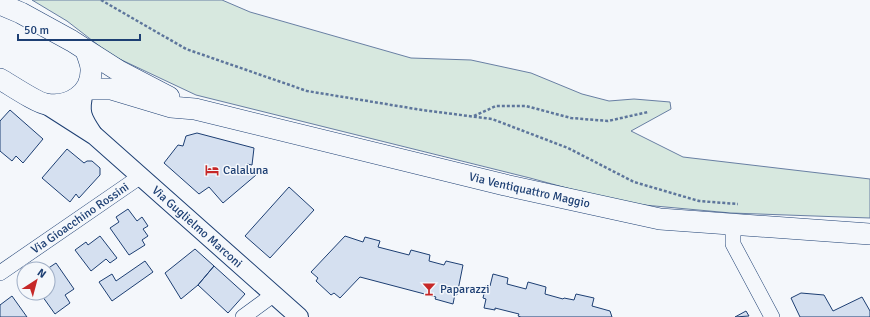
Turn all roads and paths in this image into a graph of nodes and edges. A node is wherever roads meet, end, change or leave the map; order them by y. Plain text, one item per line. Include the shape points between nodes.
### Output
1 (101, 0) edge
2 (3, 6) edge
3 (86, 51) junction
4 (1, 80) edge
5 (86, 90) junction
6 (45, 104) junction
7 (195, 110) junction
8 (648, 112) dead end
9 (473, 117) junction
10 (95, 136) junction
11 (140, 176) junction
12 (746, 205) dead end
13 (732, 226) junction
14 (870, 234) edge
15 (0, 273) edge
16 (273, 295) junction
17 (244, 317) edge
18 (299, 317) edge
19 (772, 317) edge

1 - 9 path via 186,49 307,91
2 - 3 main road, Via Ventiquattro Maggio via 72,41
3 - 5 main road via 91,77
3 - 7 main road, Via Ventiquattro Maggio
4 - 6 main road
5 - 6 main road via 67,103
5 - 7 main road, Via Ventiquattro Maggio via 111,89 171,107
5 - 10 street, Via Guglielmo Marconi via 81,104 82,115
6 - 10 street, Via Guglielmo Marconi
7 - 13 main road, Via Ventiquattro Maggio via 653,218
8 - 9 path via 608,120 571,118 526,106 496,106
9 - 12 path via 492,119 568,148 634,182 699,201
10 - 11 street, Via Guglielmo Marconi
11 - 15 street, Via Gioacchino Rossini
11 - 16 street, Via Guglielmo Marconi
13 - 14 main road, Via Ventiquattro Maggio
13 - 19 street via 733,244
16 - 17 street
16 - 18 street, Via Guglielmo Marconi

